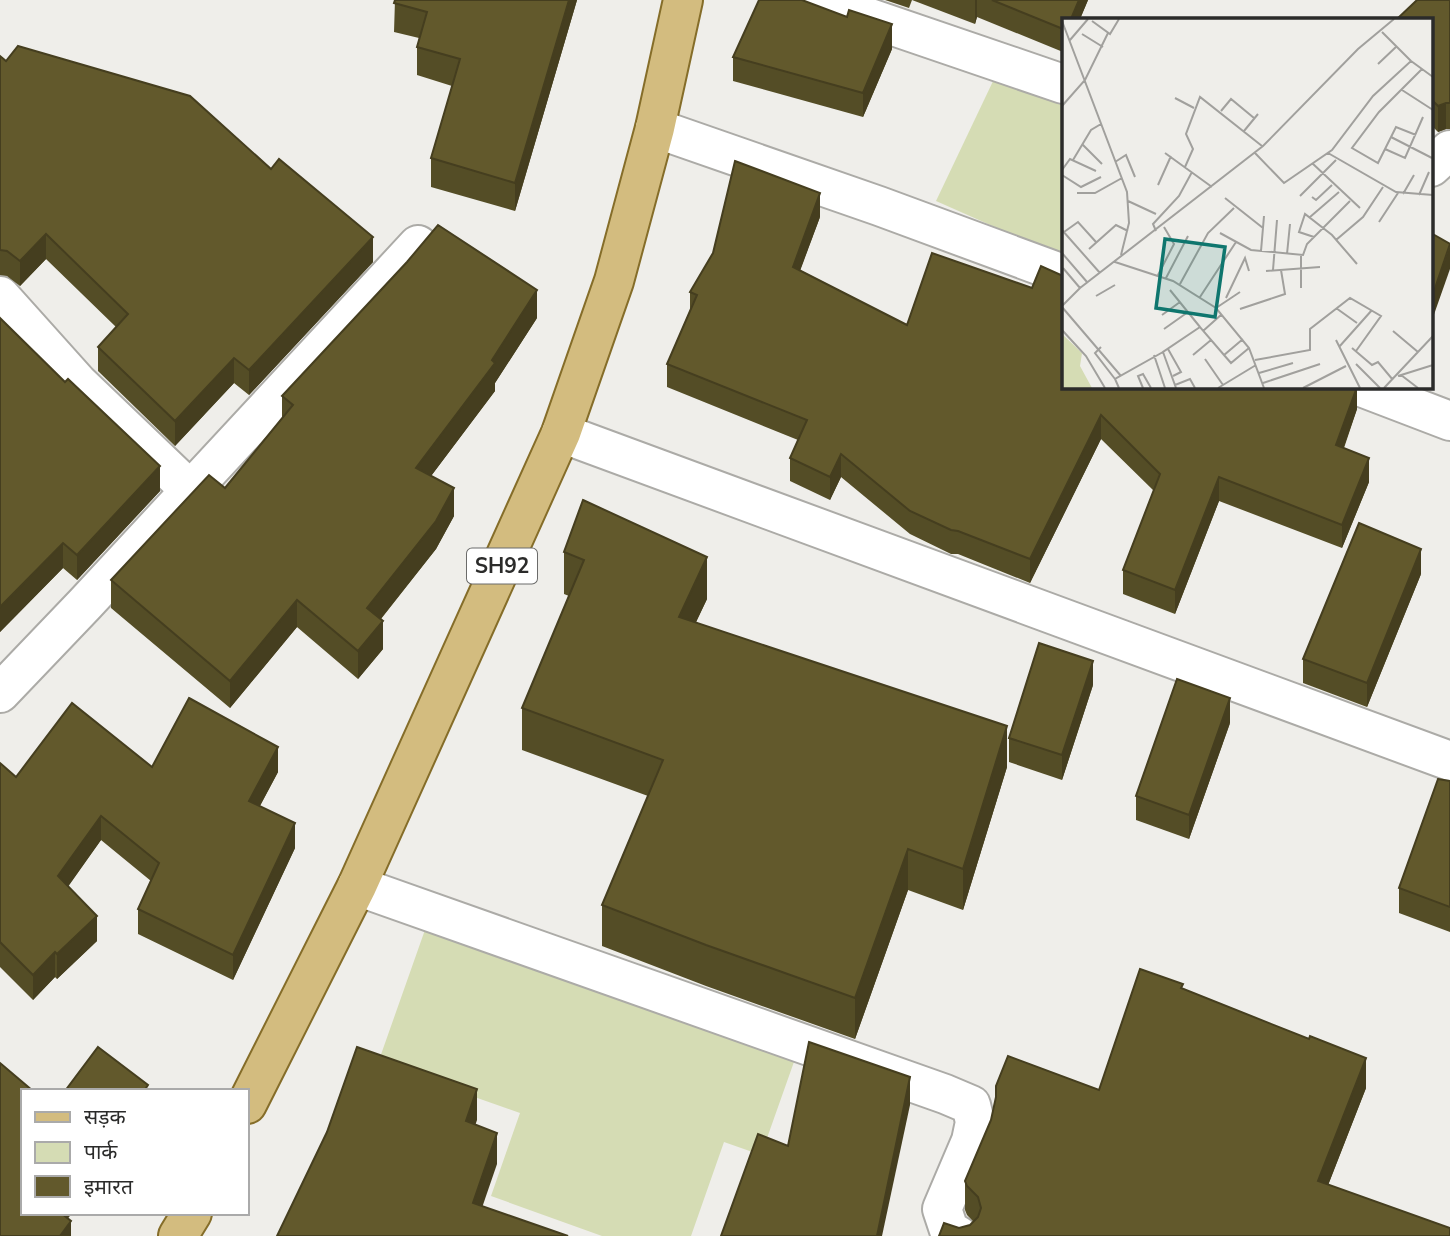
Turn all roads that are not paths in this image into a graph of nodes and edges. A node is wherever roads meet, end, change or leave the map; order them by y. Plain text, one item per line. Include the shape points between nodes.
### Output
1 (683, 0) edge
2 (817, 0) edge
3 (1062, 84) edge
4 (656, 128) junction
5 (1450, 150) edge
6 (1432, 166) edge
7 (418, 245) edge
8 (1062, 274) edge
9 (0, 296) edge
10 (1363, 388) edge
11 (1450, 421) edge
12 (561, 433) junction
13 (191, 491) junction
14 (4, 682) edge
15 (1450, 761) edge
16 (357, 886) junction
17 (248, 1102) edge
18 (960, 1236) edge

1 - 4 main road, SH92
2 - 3 street
4 - 8 street
4 - 12 main road, SH92 via 614,281
5 - 6 street
7 - 13 street
9 - 13 street via 78,383
10 - 11 street
12 - 15 street
12 - 16 main road, SH92
13 - 14 street
16 - 17 main road, SH92
16 - 18 street via 971,1105 975,1122 971,1142 942,1209 949,1230

